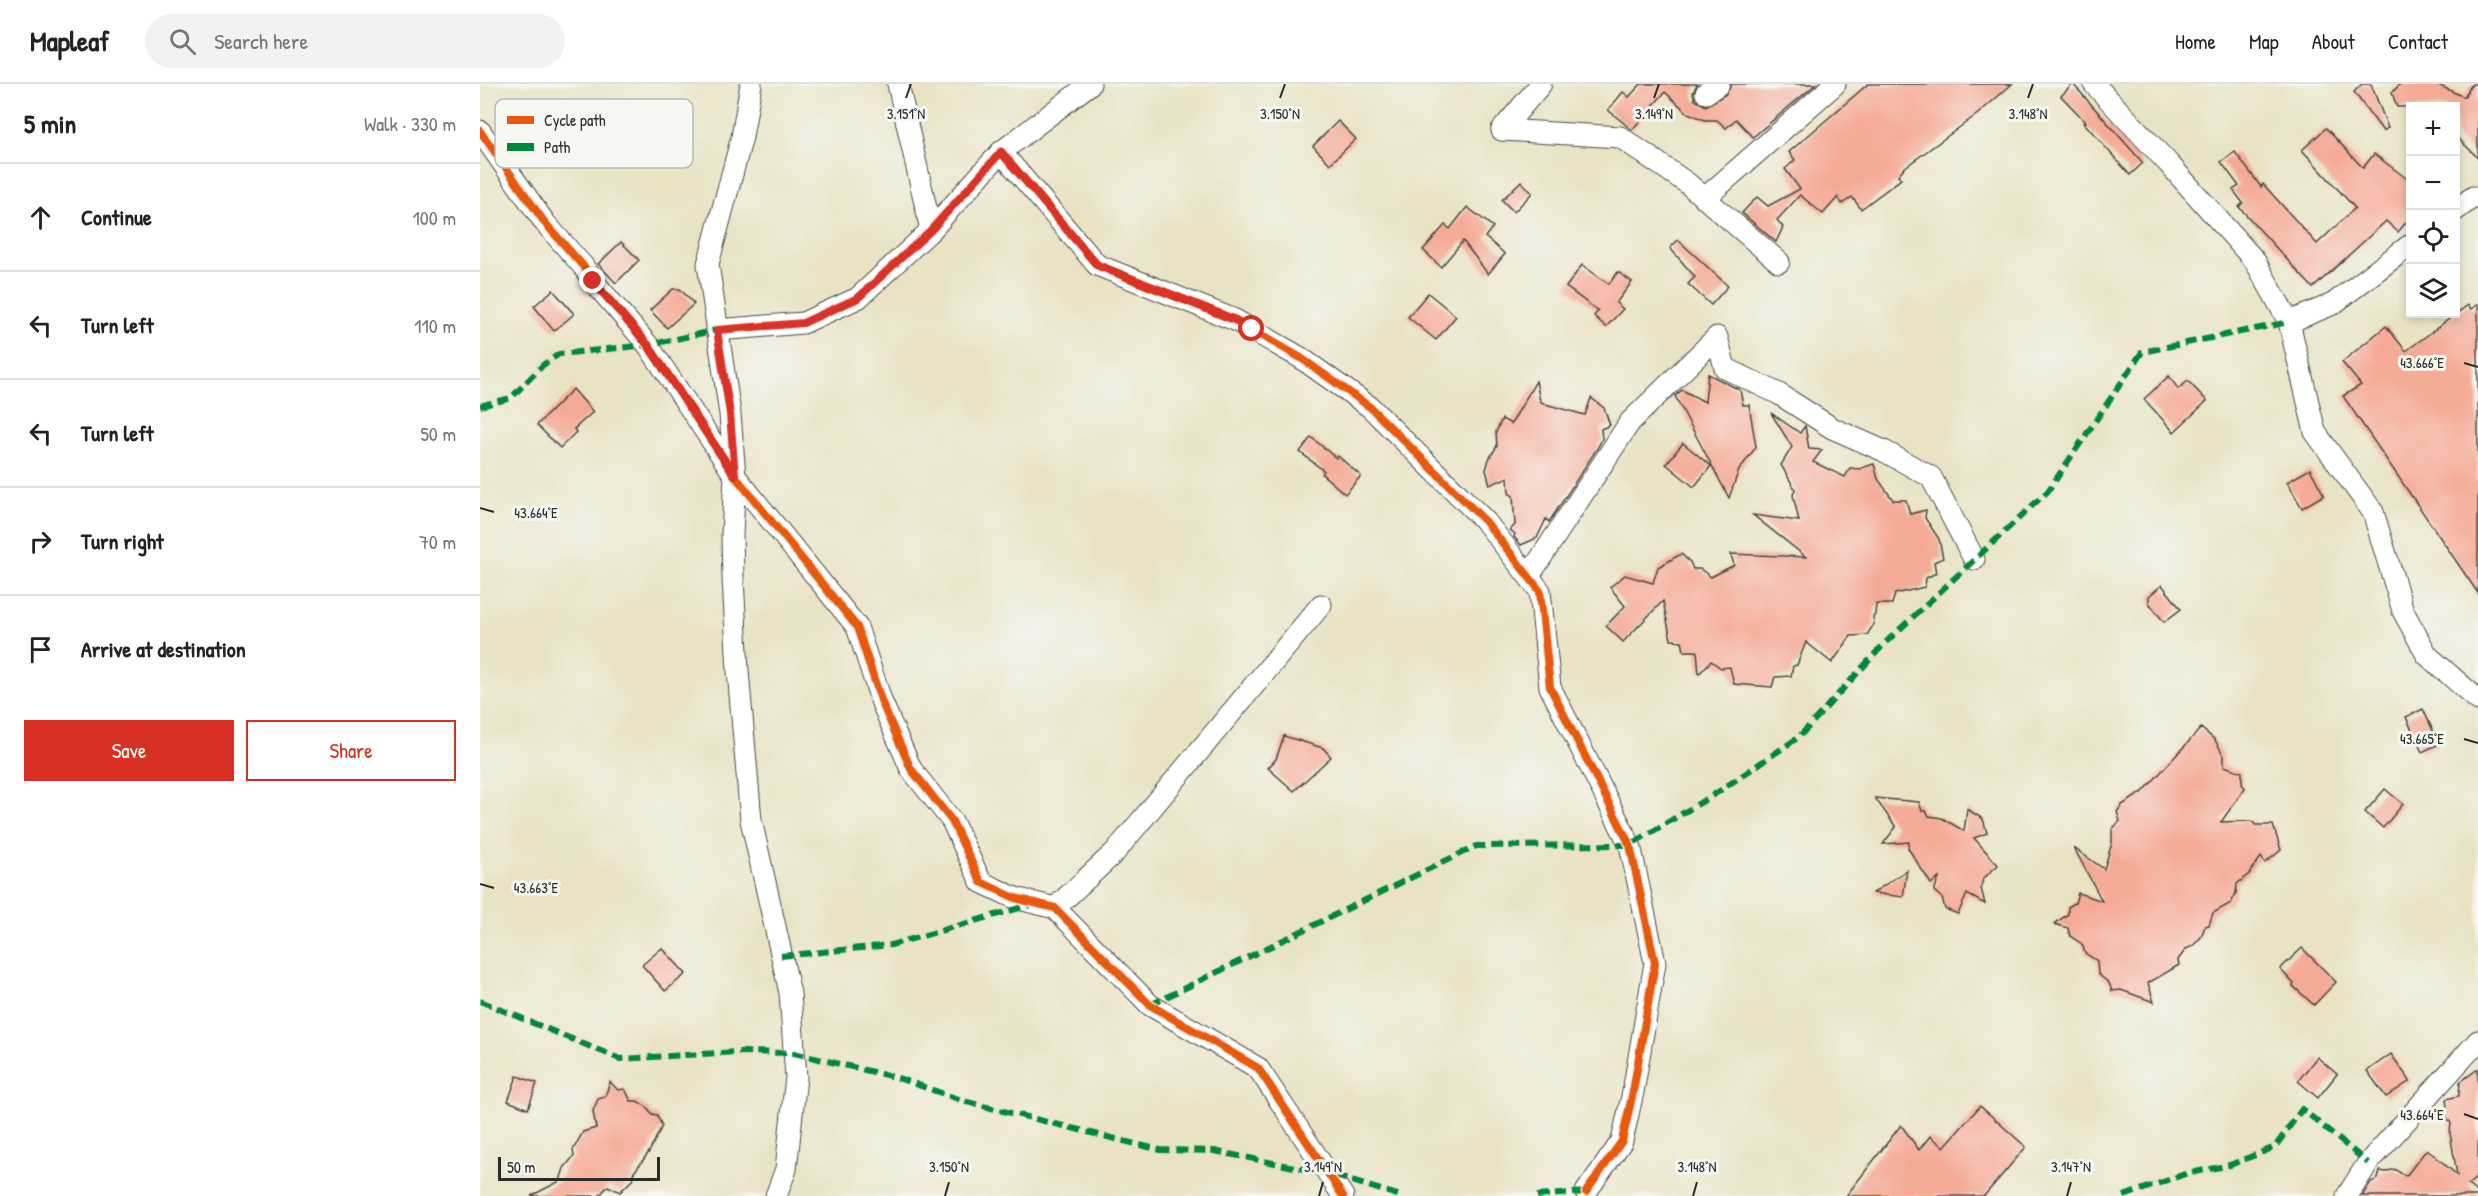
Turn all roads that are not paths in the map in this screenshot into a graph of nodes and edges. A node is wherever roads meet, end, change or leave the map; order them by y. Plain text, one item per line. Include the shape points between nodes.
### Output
1 (751, 84) edge
2 (898, 84) edge
3 (1090, 84) edge
4 (1541, 84) edge
5 (1835, 84) edge
6 (2094, 84) edge
7 (480, 131) edge
8 (495, 152) edge
9 (1001, 152) junction
10 (506, 168) edge
11 (1705, 198) junction
12 (2478, 198) edge
13 (2460, 207) edge
14 (931, 230) junction
15 (2406, 248) edge
16 (1779, 262) dead end
17 (2289, 322) junction
18 (717, 330) junction
19 (735, 476) junction
20 (1974, 559) dead end
21 (1529, 576) junction
22 (1321, 605) dead end
23 (2478, 700) edge
24 (1055, 908) junction
25 (2478, 1041) edge
26 (1586, 1192) dead end
27 (776, 1196) edge
28 (1343, 1196) edge
29 (2347, 1196) edge

1 - 18 street via 742,137 708,264
2 - 14 street
3 - 9 street
4 - 11 street via 1502,129 1620,138
5 - 11 street
6 - 17 street via 2254,261
7 - 8 street
9 - 14 street
9 - 21 street via 1097,265 1235,320 1301,358 1370,407 1486,522
10 - 19 street via 545,223 648,345
11 - 16 street
12 - 13 street via 2473,197
14 - 18 street via 858,298 803,323
15 - 17 street via 2333,304
17 - 23 street via 2315,432 2373,512 2403,610 2427,655
18 - 19 street
19 - 24 street via 857,627 882,703 910,769 952,821 981,882 1015,898
19 - 27 street via 733,578 751,820 790,993 796,1077 786,1169
20 - 21 street via 1931,477 1725,368 1717,337 1630,422
21 - 26 street via 1540,591 1550,687 1630,845 1655,963 1622,1141
22 - 24 street via 1115,852
24 - 28 street via 1150,1005 1258,1068
25 - 29 street via 2368,1163

